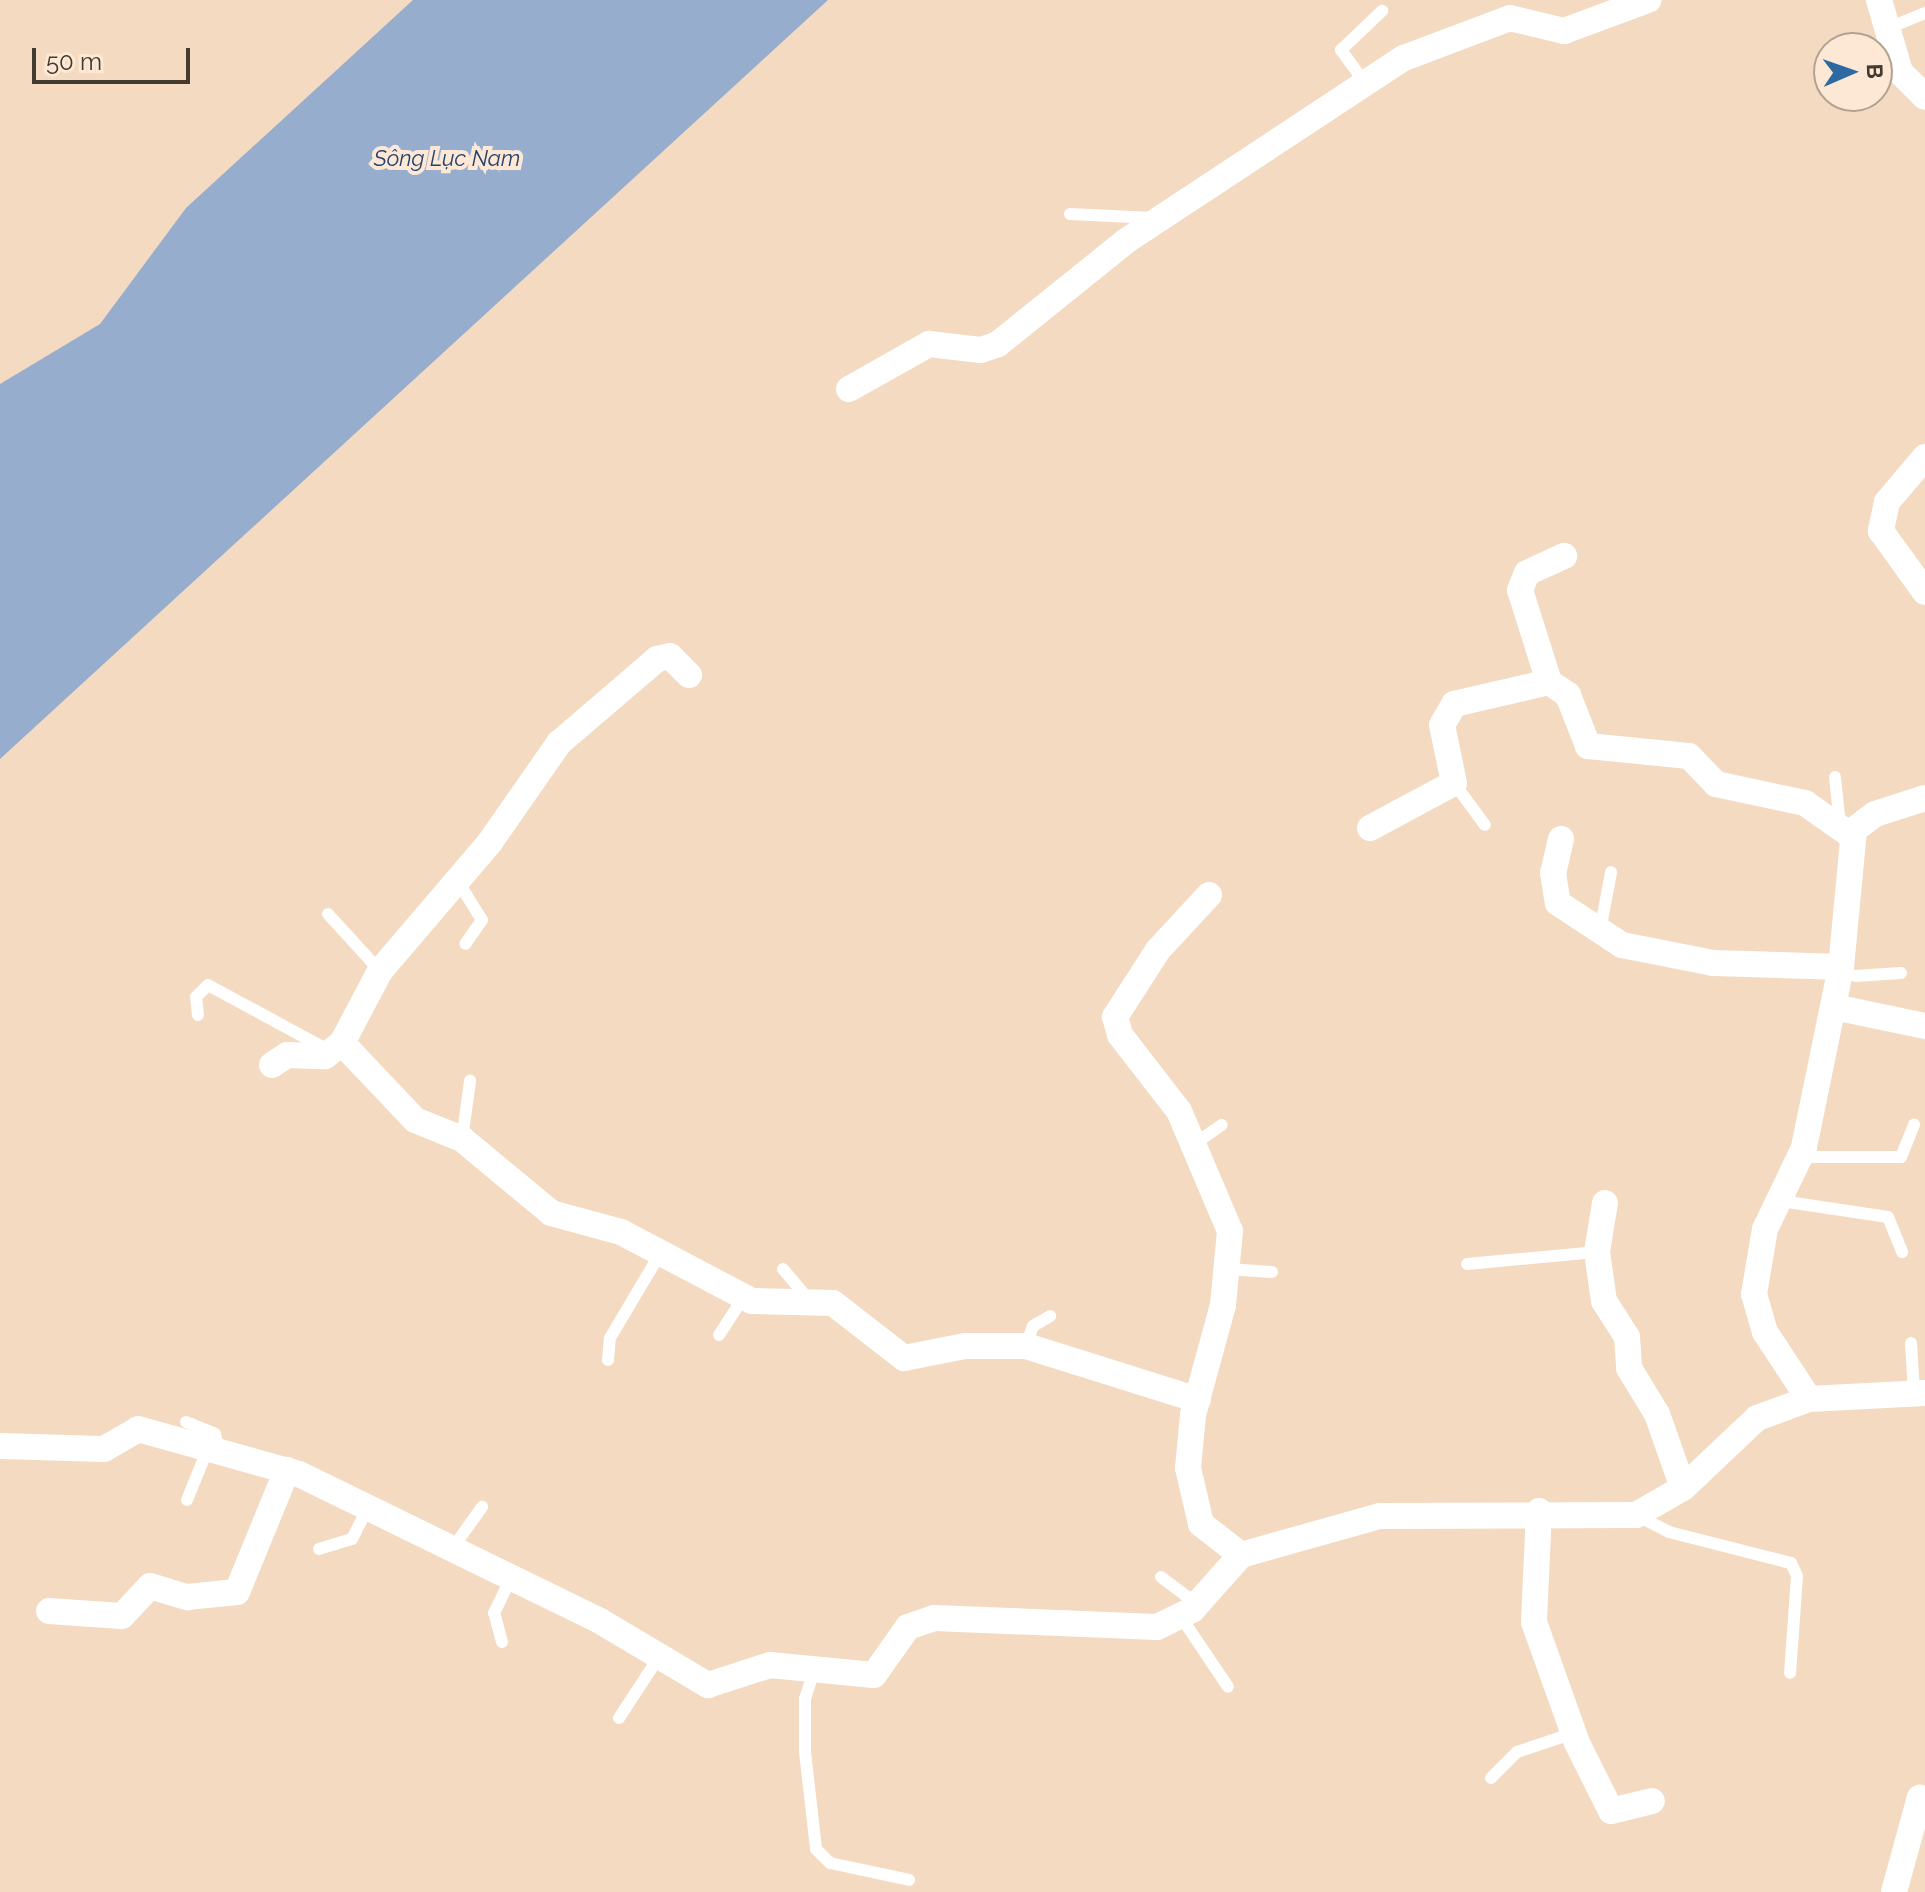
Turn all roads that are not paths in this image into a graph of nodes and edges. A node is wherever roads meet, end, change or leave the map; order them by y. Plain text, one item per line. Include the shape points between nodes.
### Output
1 (1648, 0) edge
2 (1879, 0) edge
3 (1382, 11) dead end
4 (1925, 13) edge
5 (1886, 29) junction
6 (1365, 83) junction
7 (1925, 97) edge
8 (1070, 214) dead end
9 (1161, 218) junction
10 (849, 389) dead end
11 (1925, 457) edge
12 (1564, 556) dead end
13 (1925, 592) edge
14 (689, 675) dead end
15 (1549, 682) junction
16 (1835, 777) dead end
17 (1454, 783) junction
18 (1925, 798) edge
19 (1485, 825) dead end
20 (1370, 828) dead end
21 (1846, 831) junction
22 (1561, 839) dead end
23 (1611, 872) dead end
24 (457, 880) junction
25 (1209, 895) dead end
26 (328, 914) dead end
27 (1599, 934) junction
28 (465, 944) dead end
29 (380, 971) junction
30 (1901, 973) dead end
31 (1846, 975) junction
32 (1834, 1007) junction
33 (198, 1015) dead end
34 (1925, 1026) edge
35 (336, 1047) junction
36 (272, 1065) dead end
37 (470, 1081) dead end
38 (1222, 1125) dead end
39 (1914, 1125) dead end
40 (462, 1139) junction
41 (1193, 1145) junction
42 (1800, 1157) junction
43 (1781, 1201) junction
44 (1605, 1203) dead end
45 (661, 1252) junction
46 (1597, 1252) junction
47 (1902, 1252) dead end
48 (1467, 1264) dead end
49 (783, 1269) dead end
50 (1227, 1269) junction
51 (1272, 1272) dead end
52 (745, 1295) junction
53 (808, 1299) junction
54 (1050, 1316) dead end
55 (719, 1335) dead end
56 (1911, 1343) dead end
57 (1026, 1346) junction
58 (608, 1360) dead end
59 (1920, 1394) edge
60 (1809, 1399) junction
61 (1198, 1400) junction
62 (186, 1422) dead end
63 (0, 1446) edge
64 (214, 1447) junction
65 (287, 1470) junction
66 (1683, 1488) junction
67 (187, 1500) dead end
68 (369, 1506) junction
69 (482, 1507) dead end
70 (1539, 1511) junction
71 (1636, 1515) junction
72 (319, 1549) dead end
73 (452, 1549) junction
74 (1241, 1555) junction
75 (1161, 1577) dead end
76 (509, 1582) junction
77 (49, 1611) dead end
78 (1189, 1611) junction
79 (502, 1642) dead end
80 (657, 1660) junction
81 (814, 1671) junction
82 (1790, 1673) dead end
83 (1228, 1687) dead end
84 (619, 1718) dead end
85 (1574, 1733) junction
86 (1491, 1778) dead end
87 (1920, 1797) dead end
88 (1652, 1801) dead end
89 (909, 1880) dead end
90 (1894, 1892) edge

1 - 6 street via 1564,31 1510,18 1404,58
2 - 5 street
3 - 6 lane via 1341,50
4 - 5 lane
5 - 7 street via 1900,72
6 - 9 street
8 - 9 lane
9 - 10 street via 998,344 981,350 929,344
11 - 13 street via 1887,502 1881,531
12 - 15 street via 1527,573 1520,590
14 - 24 street via 670,656 657,659 559,743
15 - 17 street via 1454,704 1442,725
15 - 21 street via 1568,695 1588,746 1689,756 1716,784 1805,803
16 - 21 lane
17 - 19 lane
17 - 20 street
18 - 21 street
21 - 31 street
22 - 27 street via 1553,873 1558,903
23 - 27 lane
24 - 28 lane via 482,920
24 - 29 street
25 - 41 street via 1158,950 1115,1017 1120,1035 1174,1102
26 - 29 lane
27 - 31 street via 1661,957
29 - 35 street
30 - 31 lane
31 - 32 street
32 - 34 street
32 - 42 street
33 - 35 lane via 196,997 208,985
35 - 36 street via 287,1055
35 - 40 street via 415,1120
37 - 40 lane
38 - 41 lane
39 - 42 lane via 1901,1157
40 - 45 street via 551,1213
41 - 50 street via 1230,1231
42 - 43 street
43 - 47 lane via 1888,1217
43 - 60 street via 1765,1229 1754,1294 1765,1332
44 - 46 street
45 - 52 street
45 - 58 lane via 610,1338
46 - 48 lane
46 - 66 street via 1604,1301 1627,1337 1629,1368 1657,1414
49 - 53 lane
50 - 51 lane
50 - 61 street
52 - 53 street via 766,1303
52 - 55 lane
53 - 57 street via 845,1308 904,1358 965,1346
54 - 57 lane via 1033,1326
56 - 59 lane
57 - 61 street
59 - 60 street
60 - 66 street via 1757,1418
61 - 74 street via 1191,1498 1201,1524
62 - 64 lane via 215,1434
63 - 64 street via 104,1449 138,1429
64 - 65 street
64 - 67 lane
65 - 68 street
65 - 77 street via 237,1592 187,1597 150,1586 122,1616
66 - 71 street
68 - 72 lane via 352,1539
68 - 73 street
69 - 73 lane
70 - 71 street
70 - 74 street via 1380,1516
70 - 85 street via 1534,1622
71 - 82 lane via 1669,1532 1791,1563 1797,1576
73 - 76 street
74 - 78 street
75 - 78 lane
76 - 79 lane via 494,1613
76 - 80 street via 600,1621
78 - 81 street via 1139,1627 934,1618 908,1627 874,1675
78 - 83 lane
80 - 81 street via 708,1685 770,1665
80 - 84 lane
81 - 89 lane via 805,1699 805,1752 816,1849 830,1863
85 - 86 lane via 1517,1752
85 - 88 street via 1611,1811
87 - 90 street

